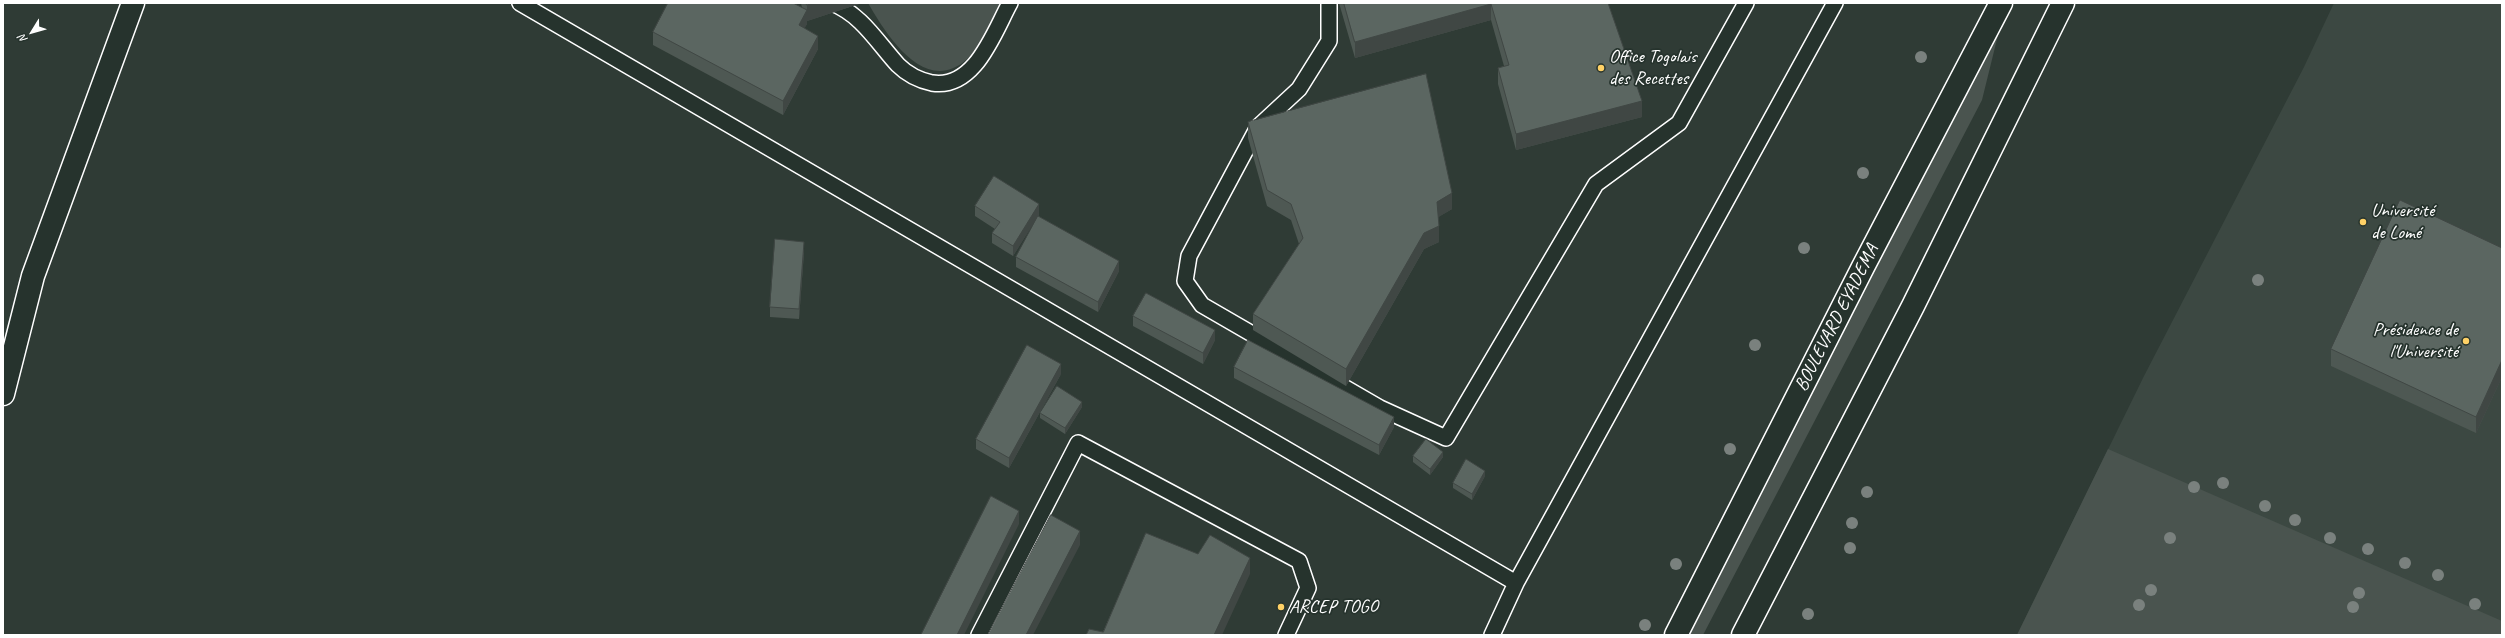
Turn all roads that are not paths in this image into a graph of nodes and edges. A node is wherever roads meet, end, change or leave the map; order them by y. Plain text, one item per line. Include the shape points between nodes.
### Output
1 (133, 3) edge
2 (520, 3) edge
3 (832, 3) edge
4 (1010, 3) edge
5 (1329, 3) edge
6 (1746, 3) edge
7 (1835, 3) edge
8 (2001, 3) edge
9 (2062, 3) edge
10 (3, 394) edge
11 (1516, 583) junction
12 (979, 635) edge
13 (1286, 635) edge
14 (1492, 635) edge
15 (1676, 635) edge
16 (1743, 635) edge

1 - 10 main road via 33,276
2 - 11 lane
3 - 4 lane via 847,10 863,23 909,75 937,84 962,76 972,68
5 - 6 lane via 1330,41 1299,89 1258,127 1189,256 1185,280 1202,305 1380,408 1446,438 1596,184 1679,123
7 - 11 lane
8 - 15 main road, BOULEVARD EYADEMA
9 - 16 main road via 1913,306
11 - 14 lane
12 - 13 lane via 1078,443 1299,561 1308,588

